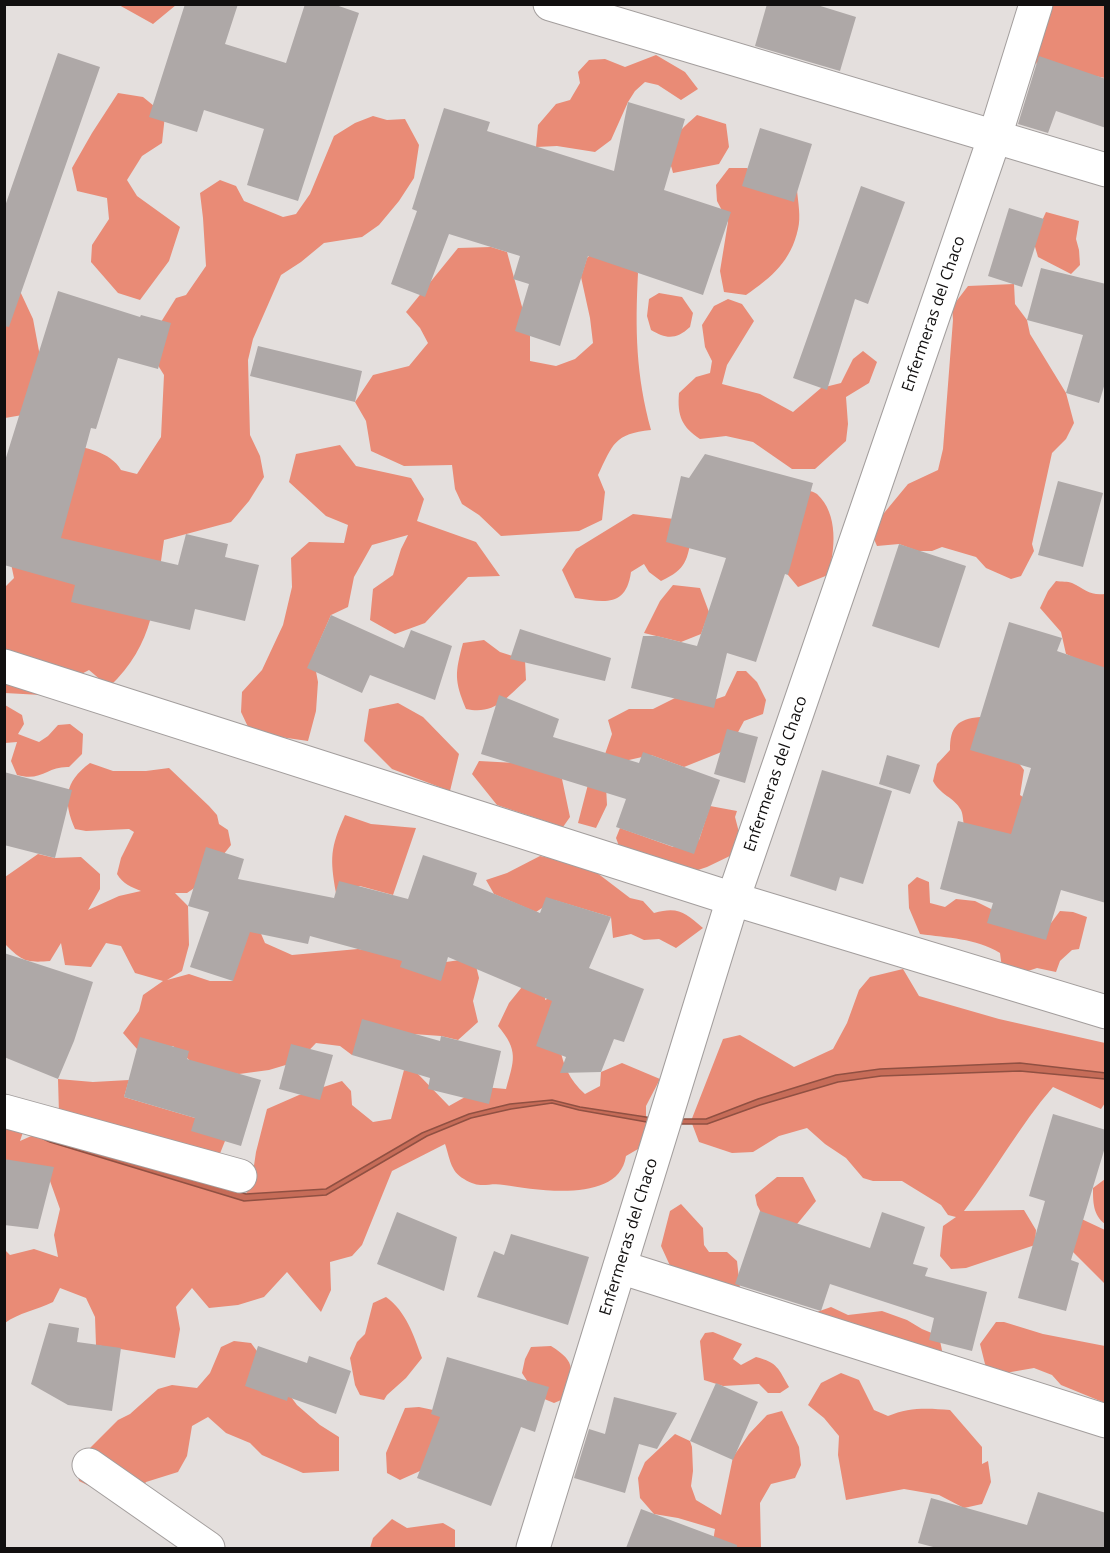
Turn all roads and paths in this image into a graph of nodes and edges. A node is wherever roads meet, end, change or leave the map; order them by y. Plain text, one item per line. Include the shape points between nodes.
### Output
1 (550, 4) edge
2 (1036, 4) edge
3 (995, 136) junction
4 (1106, 170) edge
5 (4, 666) edge
6 (733, 899) junction
7 (1106, 1012) edge
8 (4, 1111) edge
9 (240, 1176) dead end
10 (620, 1267) junction
11 (1106, 1421) edge
12 (89, 1465) dead end
13 (208, 1548) edge
14 (533, 1548) edge

1 - 3 street
2 - 3 street, Enfermeras del Chaco
3 - 4 street
3 - 6 street, Enfermeras del Chaco
5 - 6 street
6 - 7 street
6 - 10 street, Enfermeras del Chaco
8 - 9 street
10 - 11 street
10 - 14 street, Enfermeras del Chaco
12 - 13 street

